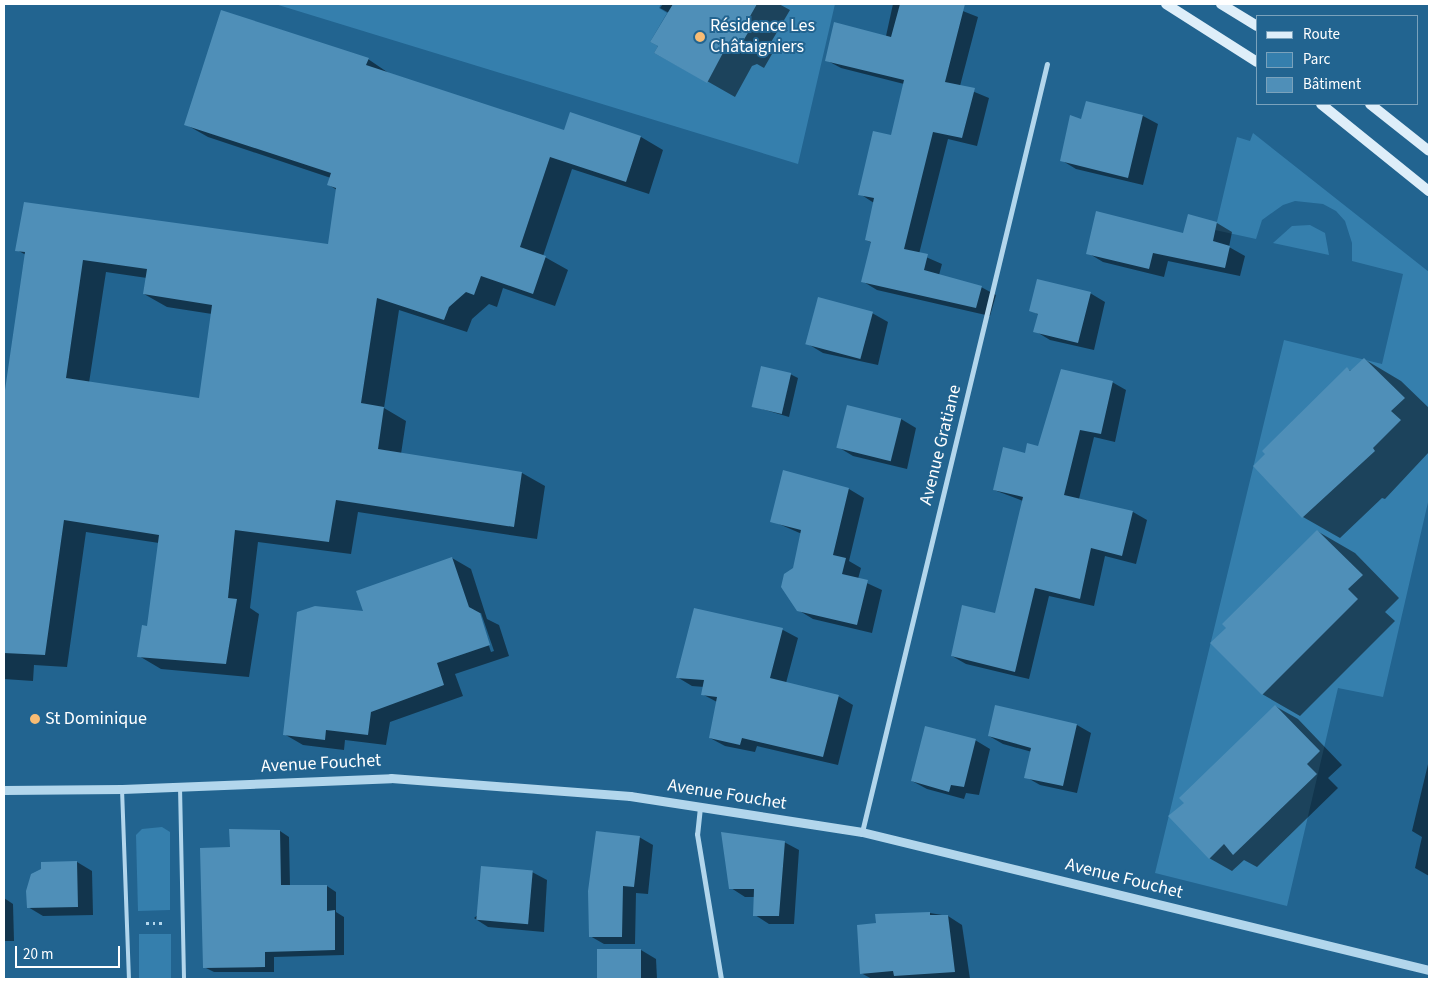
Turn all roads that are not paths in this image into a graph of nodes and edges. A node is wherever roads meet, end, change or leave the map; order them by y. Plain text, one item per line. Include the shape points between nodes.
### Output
1 (1166, 4) edge
2 (1221, 4) edge
3 (1256, 25) edge
4 (1256, 61) edge
5 (1047, 64) dead end
6 (1322, 105) edge
7 (1371, 105) edge
8 (1429, 151) edge
9 (1429, 192) edge
10 (180, 787) junction
11 (122, 789) junction
12 (4, 790) edge
13 (700, 807) junction
14 (862, 832) junction
15 (1429, 970) edge
16 (130, 979) edge
17 (184, 979) edge
18 (721, 979) edge

1 - 4 main road
2 - 3 main road
5 - 14 street, Avenue Gratiane
6 - 9 main road
7 - 8 main road
10 - 11 street, Avenue Fouchet
10 - 13 street, Avenue Fouchet via 390,778 630,796
10 - 17 lane
11 - 12 street, Avenue Fouchet
11 - 16 lane
13 - 14 street, Avenue Fouchet
13 - 18 street via 697,834
14 - 15 street, Avenue Fouchet

